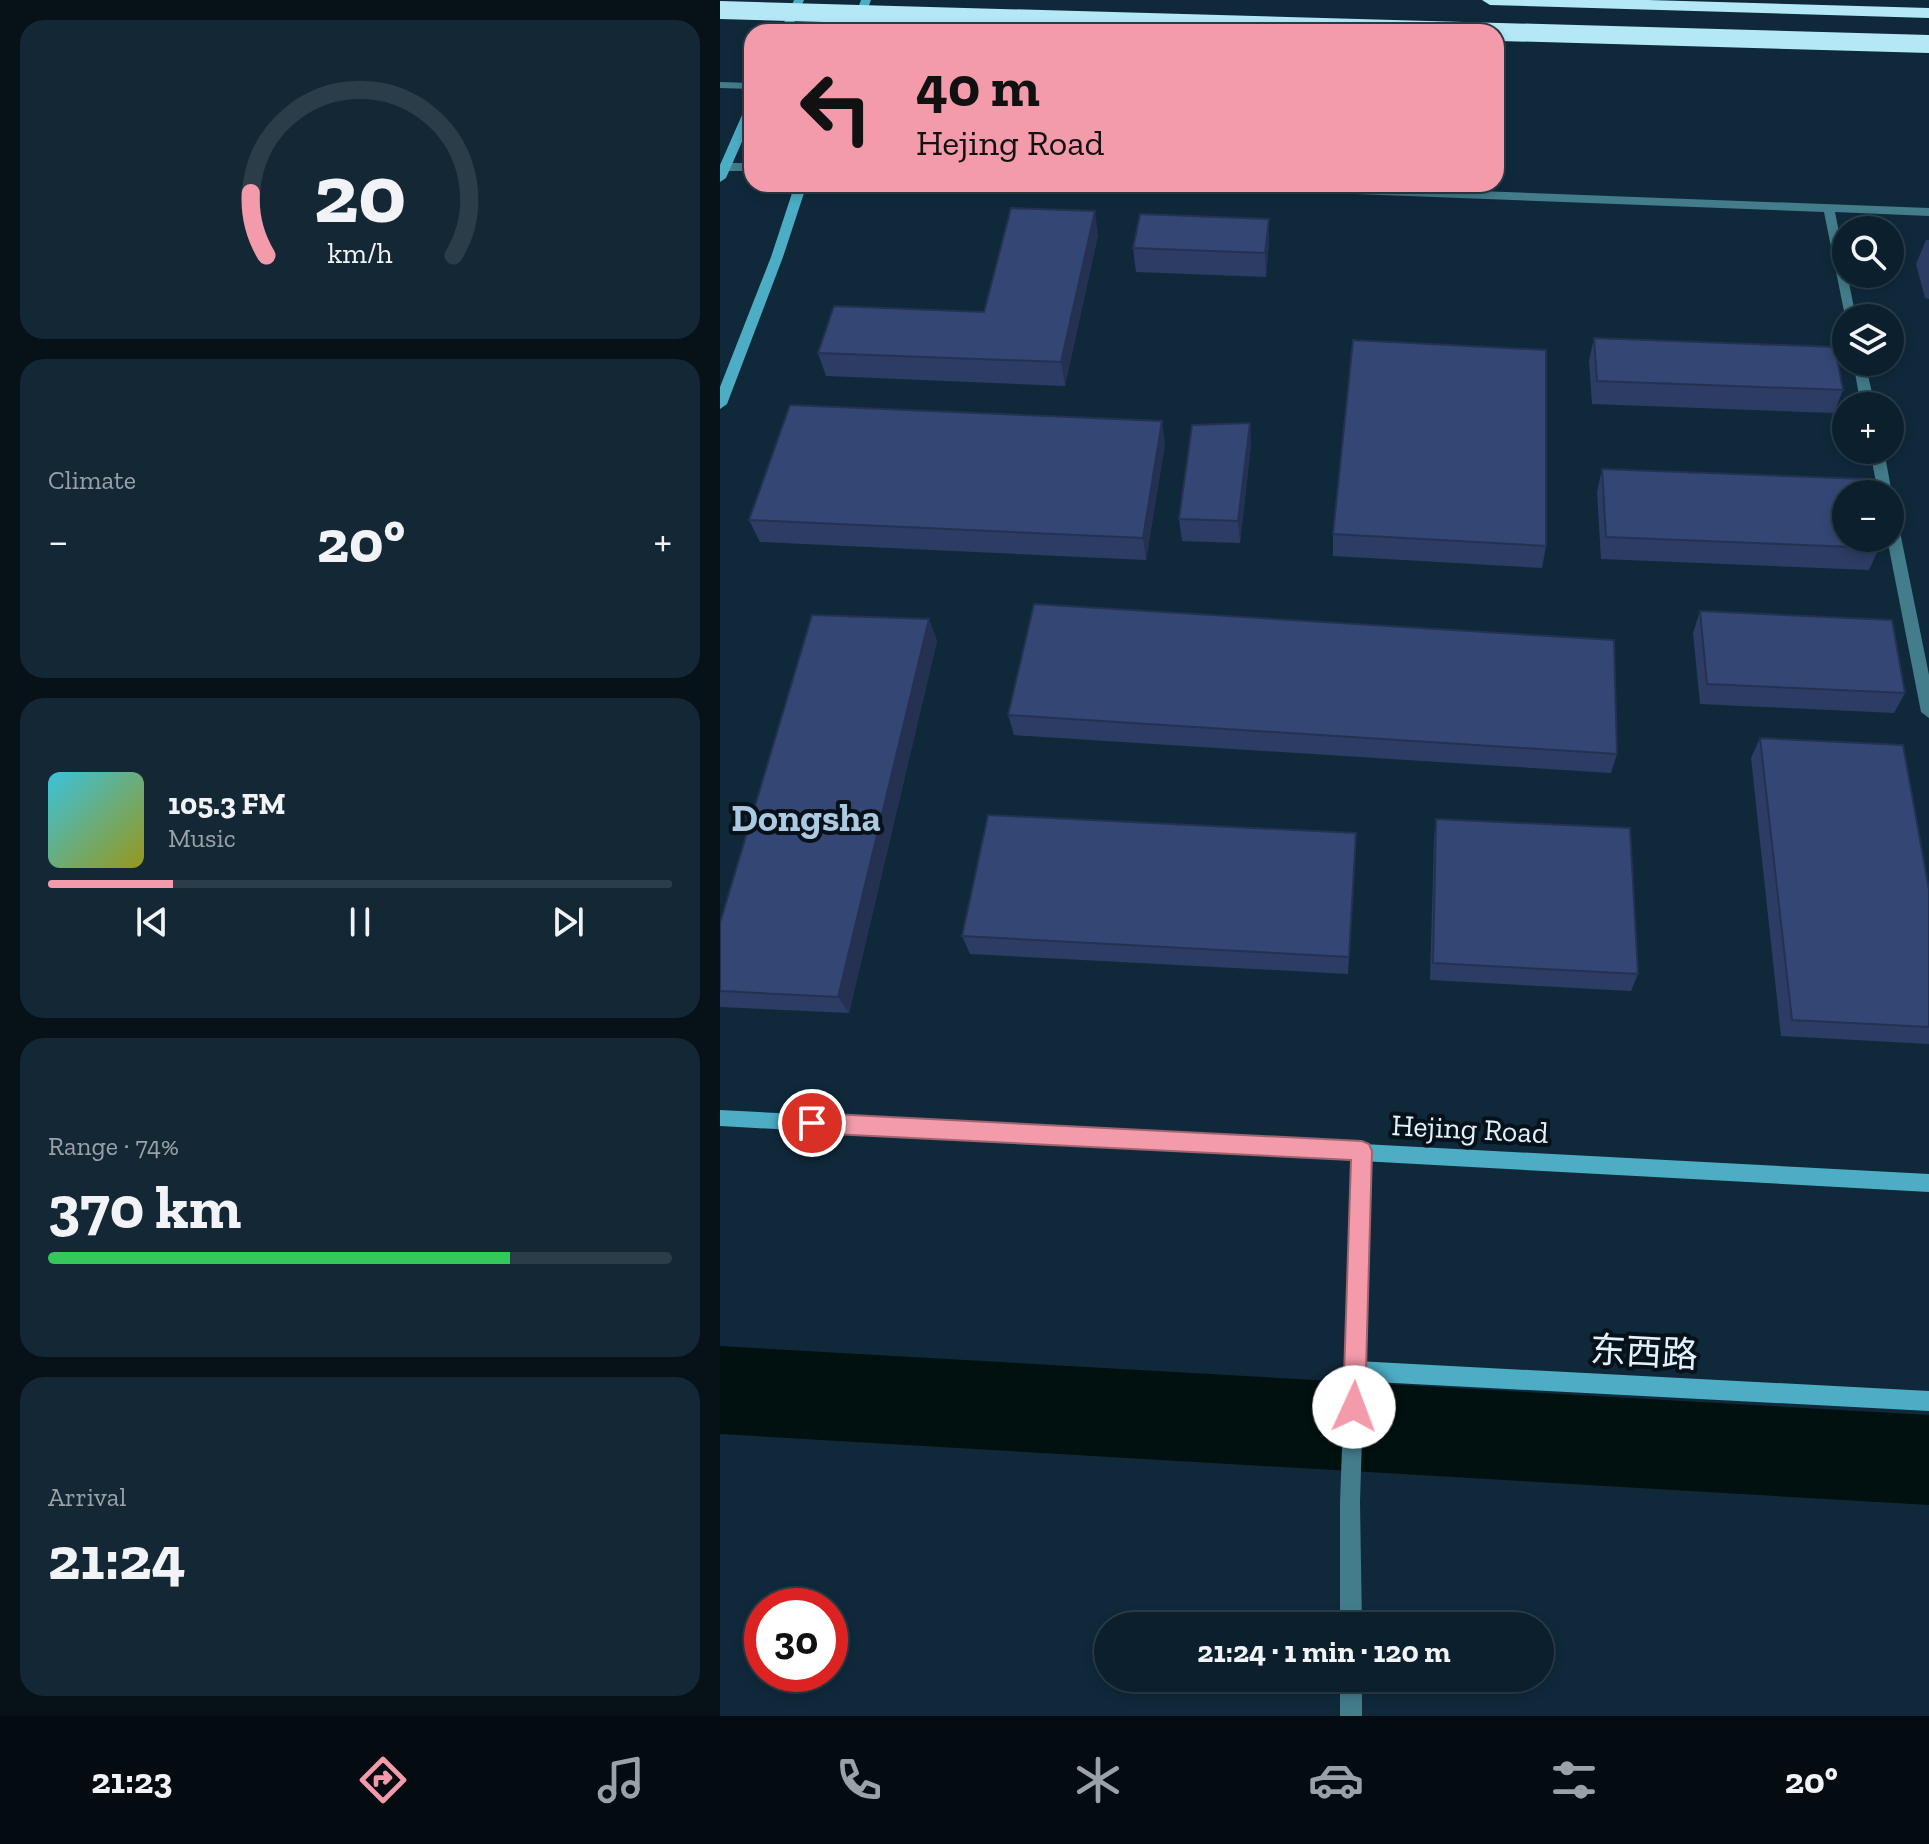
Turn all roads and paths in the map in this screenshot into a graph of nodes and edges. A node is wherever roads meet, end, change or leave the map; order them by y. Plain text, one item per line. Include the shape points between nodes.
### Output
1 (799, 0) edge
2 (866, 0) edge
3 (1490, 0) edge
4 (720, 10) edge
5 (1929, 13) edge
6 (788, 24) edge
7 (857, 24) edge
8 (1218, 24) edge
9 (1504, 32) edge
10 (1929, 44) edge
11 (720, 85) edge
12 (744, 86) edge
13 (744, 124) edge
14 (744, 168) edge
15 (722, 172) edge
16 (798, 192) edge
17 (1399, 192) edge
18 (1829, 209) junction
19 (1929, 212) edge
20 (1847, 304) edge
21 (720, 404) edge
22 (1897, 552) edge
23 (1929, 712) edge
24 (720, 1118) edge
25 (1362, 1151) junction
26 (1929, 1183) edge
27 (1356, 1373) junction
28 (1929, 1401) edge
29 (1351, 1612) edge
30 (1351, 1692) edge
31 (1351, 1716) edge

1 - 6 street
2 - 7 street
3 - 5 highway
4 - 8 highway, bridge
9 - 10 highway, bridge
11 - 12 street
13 - 15 street
14 - 15 street
16 - 21 street
17 - 18 street
18 - 19 street
18 - 20 street
22 - 23 street
24 - 25 street, Hejing Road
25 - 26 street, Hejing Road
25 - 27 street
27 - 28 street, 东西路
27 - 29 street
30 - 31 street

